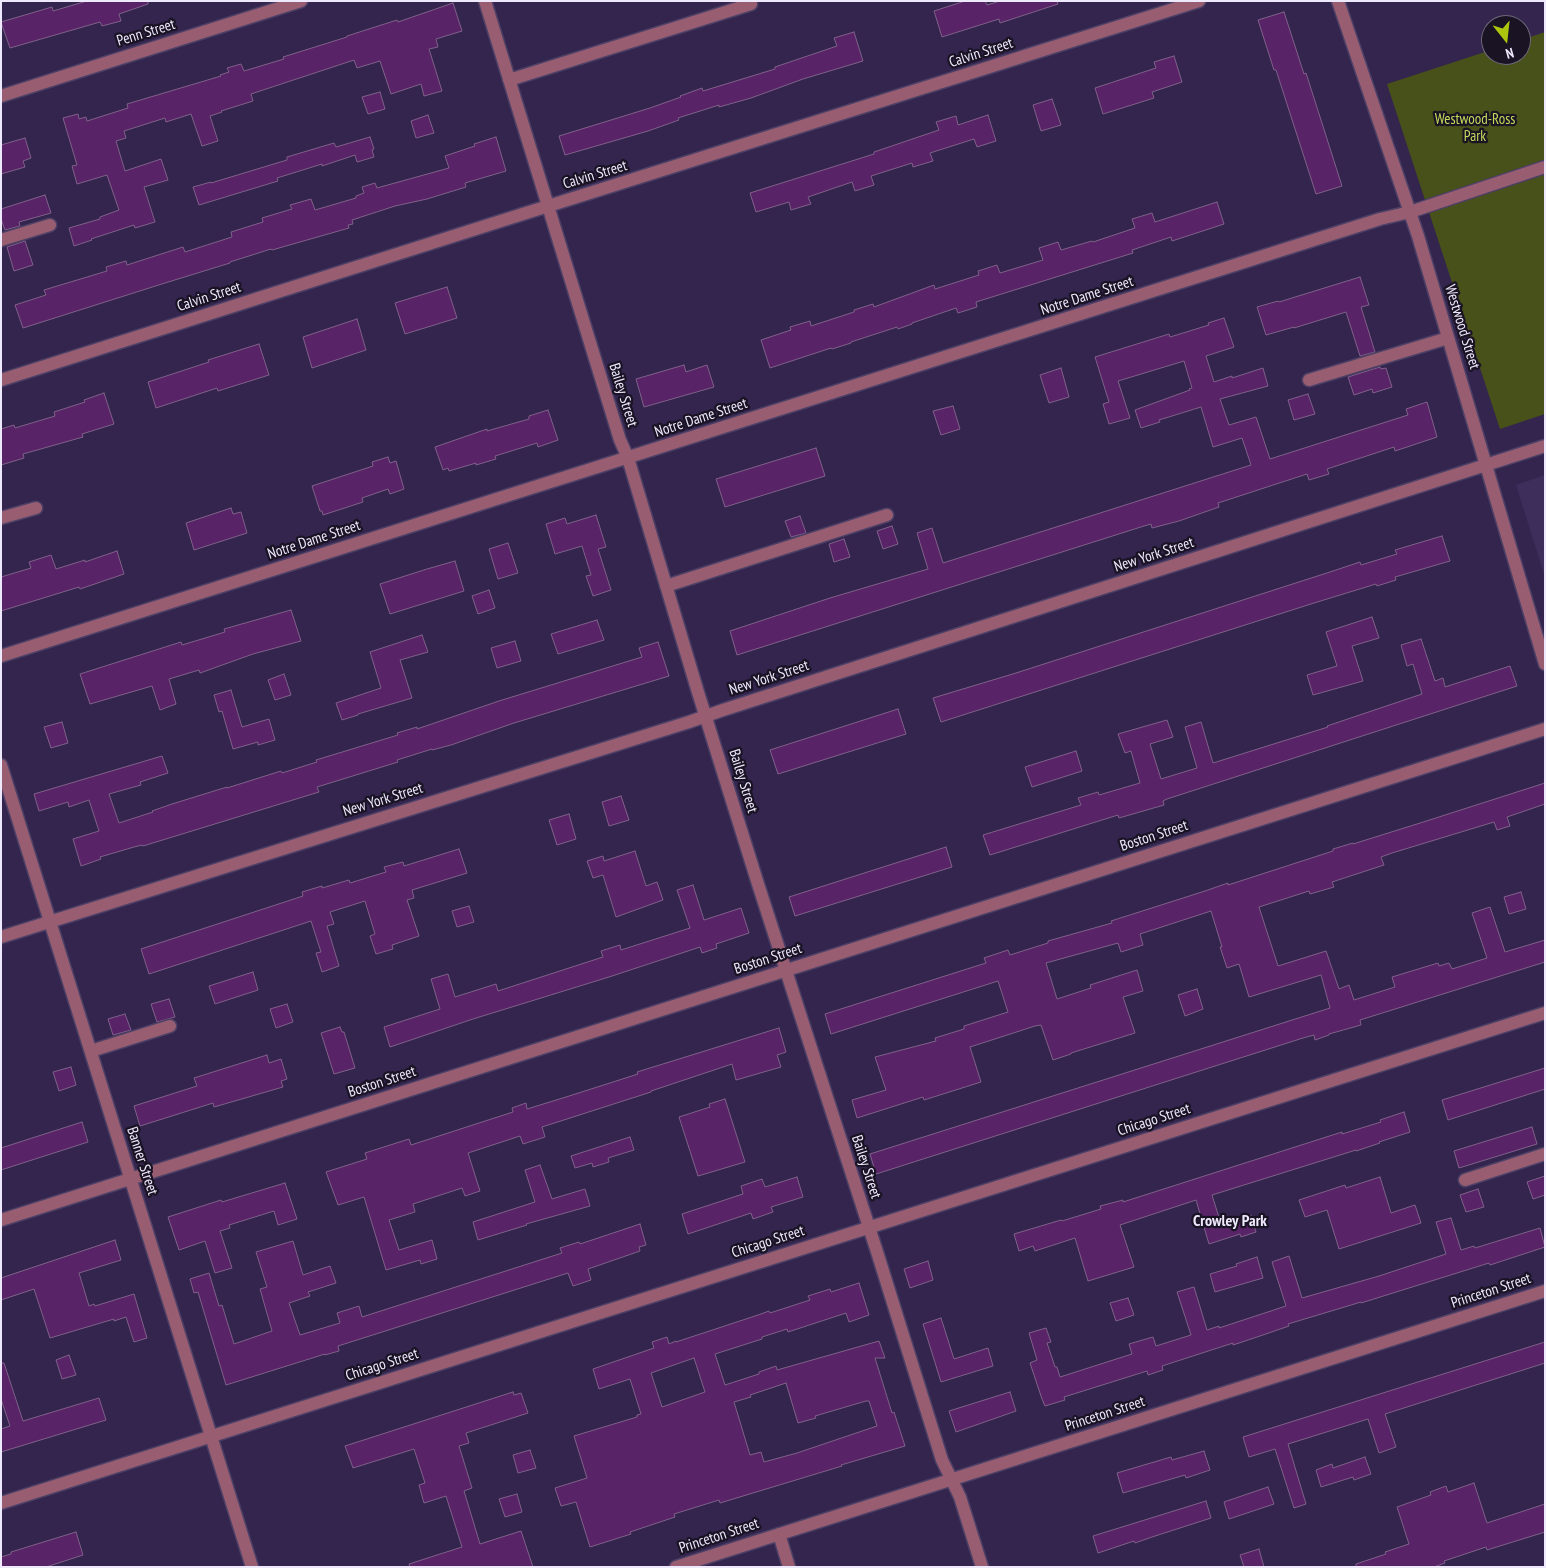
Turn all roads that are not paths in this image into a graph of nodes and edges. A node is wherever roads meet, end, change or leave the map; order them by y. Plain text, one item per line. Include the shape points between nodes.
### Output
1 (301, 1) edge
2 (485, 1) edge
3 (1199, 1) edge
4 (1338, 1) edge
5 (751, 4) dead end
6 (510, 80) junction
7 (1, 96) edge
8 (1545, 167) edge
9 (549, 206) junction
10 (1410, 212) junction
11 (50, 225) dead end
12 (1, 240) edge
13 (1448, 338) junction
14 (1, 380) edge
15 (1309, 380) dead end
16 (1545, 446) edge
17 (628, 458) junction
18 (1486, 465) junction
19 (36, 508) dead end
20 (887, 515) dead end
21 (1, 518) edge
22 (666, 586) junction
23 (1, 656) edge
24 (1545, 664) edge
25 (705, 716) junction
26 (1545, 729) edge
27 (1, 765) edge
28 (50, 922) junction
29 (1, 937) edge
30 (786, 970) junction
31 (1545, 1013) edge
32 (170, 1026) dead end
33 (91, 1051) junction
34 (1545, 1154) edge
35 (131, 1179) junction
36 (1465, 1180) dead end
37 (1, 1220) edge
38 (868, 1228) junction
39 (1545, 1291) edge
40 (211, 1436) junction
41 (951, 1479) junction
42 (1, 1503) edge
43 (779, 1534) junction
44 (252, 1567) edge
45 (676, 1567) edge
46 (789, 1567) edge
47 (982, 1567) edge

1 - 7 street, Penn Street
2 - 6 street, Bailey Street
3 - 9 street, Calvin Street
4 - 10 street, Westwood Street
5 - 6 street
6 - 9 street, Bailey Street
8 - 10 street, Notre Dame Street
9 - 14 street, Calvin Street
9 - 17 street, Bailey Street
10 - 13 street, Westwood Street
10 - 17 street, Notre Dame Street
11 - 12 street
13 - 15 street
13 - 18 street, Westwood Street
16 - 18 street, New York Street
17 - 22 street, Bailey Street
17 - 23 street, Notre Dame Street
18 - 24 street, Westwood Street
18 - 25 street, New York Street
19 - 21 street
20 - 22 street
22 - 25 street, Bailey Street
25 - 28 street, New York Street
25 - 30 street, Bailey Street
26 - 30 street, Boston Street
27 - 28 street, Banner Street
28 - 29 street, New York Street
28 - 33 street, Banner Street
30 - 35 street, Boston Street
30 - 38 street, Bailey Street
31 - 38 street, Chicago Street
32 - 33 street
33 - 35 street, Banner Street
34 - 36 street
35 - 37 street, Boston Street
35 - 40 street, Banner Street
38 - 40 street, Chicago Street
38 - 41 street, Bailey Street via 942,1460
39 - 41 street, Princeton Street
40 - 42 street, Chicago Street
40 - 44 street, Banner Street
41 - 43 street, Princeton Street
41 - 47 street, Bailey Street via 960,1497
43 - 45 street, Princeton Street
43 - 46 street

